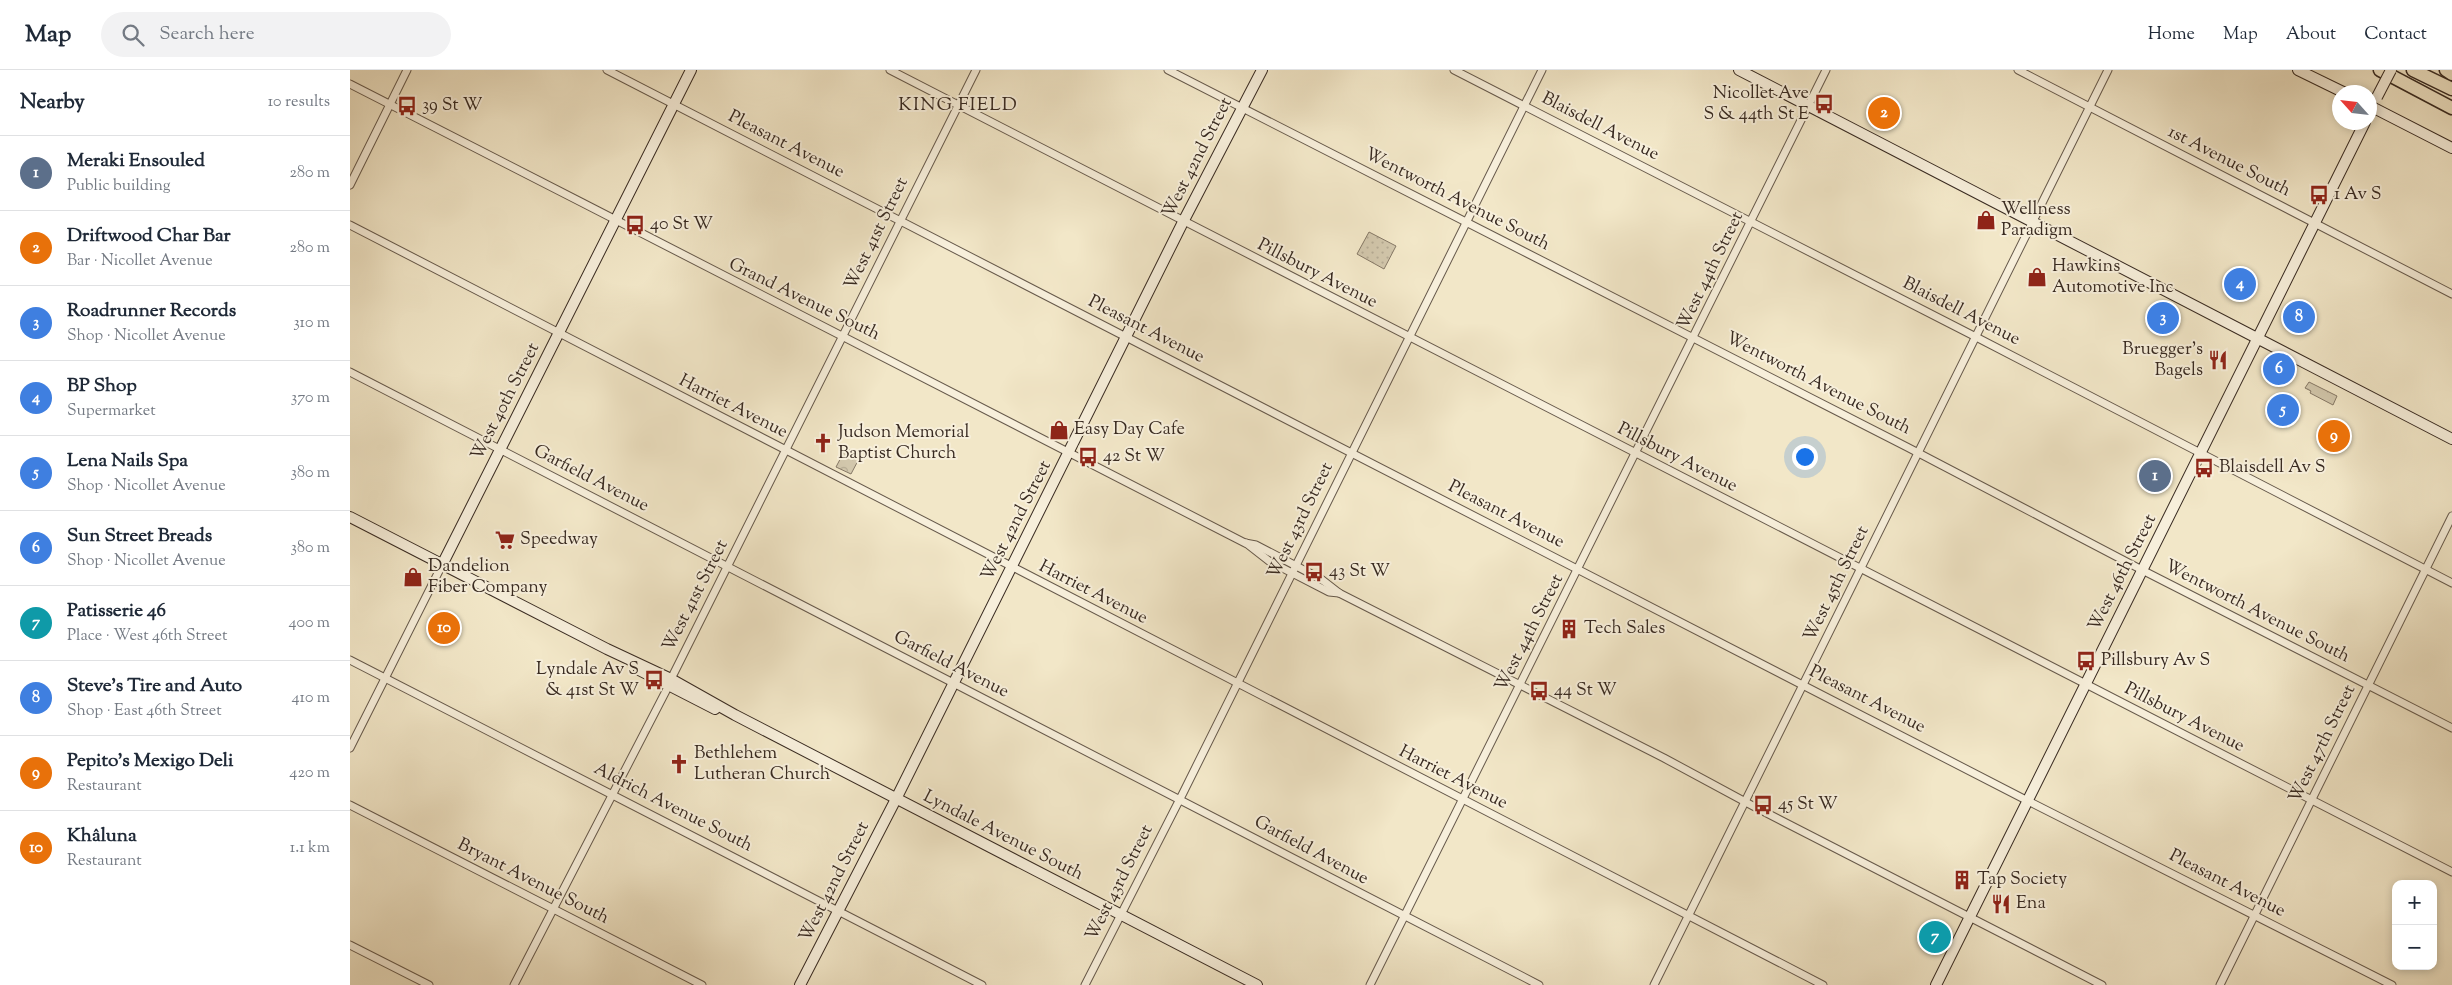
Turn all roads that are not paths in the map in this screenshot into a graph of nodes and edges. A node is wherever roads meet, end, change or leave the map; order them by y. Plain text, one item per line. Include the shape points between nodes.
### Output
1 (408, 70) edge
2 (608, 70) edge
3 (691, 70) edge
4 (890, 70) edge
5 (976, 70) edge
6 (1168, 70) edge
7 (1262, 70) edge
8 (1454, 70) edge
9 (1542, 70) edge
10 (1739, 70) edge
11 (1826, 70) edge
12 (2018, 70) edge
13 (2108, 70) edge
14 (2298, 70) edge
15 (2380, 70) edge
16 (2391, 70) edge
17 (2412, 70) edge
18 (2446, 70) edge
19 (2452, 74) edge
20 (350, 84) edge
21 (2332, 87) edge
22 (2452, 89) edge
23 (2377, 97) edge
24 (391, 104) junction
25 (674, 104) junction
26 (958, 106) junction
27 (1524, 106) junction
28 (1808, 106) junction
29 (2090, 107) junction
30 (2452, 108) edge
31 (1242, 109) junction
32 (2377, 112) edge
33 (2360, 130) edge
34 (2452, 148) edge
35 (350, 185) edge
36 (614, 221) junction
37 (900, 221) junction
38 (1183, 222) junction
39 (1467, 222) junction
40 (1752, 222) junction
41 (2033, 222) junction
42 (2315, 223) junction
43 (350, 225) edge
44 (2452, 294) edge
45 (558, 334) junction
46 (844, 336) junction
47 (1409, 337) junction
48 (1976, 337) junction
49 (2259, 337) junction
50 (1126, 338) junction
51 (1694, 338) junction
52 (350, 372) edge
53 (2452, 439) edge
54 (501, 450) junction
55 (786, 451) junction
56 (1069, 453) junction
57 (1352, 453) junction
58 (1919, 453) junction
59 (1636, 454) junction
60 (2201, 454) junction
61 (2452, 516) edge
62 (350, 517) edge
63 (442, 565) junction
64 (728, 566) junction
65 (1011, 568) junction
66 (1294, 569) junction
67 (1861, 569) junction
68 (1579, 570) junction
69 (2425, 570) junction
70 (2144, 571) junction
71 (2452, 583) edge
72 (350, 660) edge
73 (386, 678) junction
74 (669, 683) junction
75 (954, 683) junction
76 (1237, 684) junction
77 (1804, 684) junction
78 (1521, 685) junction
79 (2085, 685) junction
80 (2368, 685) junction
81 (2452, 728) edge
82 (350, 748) edge
83 (612, 794) junction
84 (896, 799) junction
85 (1180, 799) junction
86 (1463, 800) junction
87 (2313, 800) junction
88 (2028, 801) junction
89 (1745, 802) junction
90 (350, 805) edge
91 (2452, 872) edge
92 (552, 909) junction
93 (839, 911) junction
94 (1121, 914) junction
95 (1689, 915) junction
96 (2255, 915) junction
97 (1405, 916) junction
98 (1970, 917) junction
99 (350, 945) edge
100 (429, 985) edge
101 (514, 985) edge
102 (702, 985) edge
103 (800, 985) edge
104 (982, 985) edge
105 (1085, 985) edge
106 (1257, 985) edge
107 (1370, 985) edge
108 (1539, 985) edge
109 (1654, 985) edge
110 (1823, 985) edge
111 (1936, 985) edge
112 (2102, 985) edge
113 (2220, 985) edge
114 (2392, 985) edge

1 - 24 street
2 - 25 street, Pleasant Avenue
3 - 25 main road, West 40th Street
4 - 26 street, Pillsbury Avenue
5 - 26 street, West 41st Street
6 - 31 street, Wentworth Avenue South
7 - 31 main road, West 42nd Street
8 - 27 street, Blaisdell Avenue
9 - 27 street, West 43rd Street
10 - 28 main road
11 - 28 street, West 44th Street
12 - 29 street, 1st Avenue South
13 - 29 street, West 45th Street
14 - 21 main road
15 - 30 highway
16 - 23 main road, bridge
17 - 22 highway
18 - 19 highway
20 - 24 street, Grand Avenue South
24 - 35 street
24 - 36 street, Grand Avenue South
25 - 36 main road, West 40th Street
25 - 37 street, Pleasant Avenue
26 - 37 street, West 41st Street
26 - 38 street, Pillsbury Avenue
27 - 39 street, West 43rd Street
27 - 40 street, Blaisdell Avenue
28 - 40 street, West 44th Street
28 - 41 main road
29 - 41 street, West 45th Street
29 - 42 street, 1st Avenue South
31 - 38 main road, West 42nd Street
31 - 39 street, Wentworth Avenue South
32 - 34 main road
33 - 42 main road, West 46th Street
36 - 45 main road, West 40th Street
36 - 46 street, Grand Avenue South
37 - 46 street, West 41st Street
37 - 50 street, Pleasant Avenue
38 - 47 street, Pillsbury Avenue
38 - 50 main road, West 42nd Street
39 - 47 street, West 43rd Street
39 - 51 street, Wentworth Avenue South
40 - 48 street, Blaisdell Avenue
40 - 51 street, West 44th Street
41 - 48 street, West 45th Street
41 - 49 main road
42 - 44 street, 1st Avenue South
42 - 49 main road, West 46th Street
43 - 45 street, Harriet Avenue
45 - 54 main road, West 40th Street
45 - 55 street, Harriet Avenue
46 - 55 street, West 41st Street
46 - 56 street, Grand Avenue South
47 - 57 street, West 43rd Street
47 - 59 street, Pillsbury Avenue
48 - 58 street, West 45th Street
48 - 60 street, Blaisdell Avenue
49 - 53 main road
49 - 60 main road, West 46th Street
50 - 56 main road, West 42nd Street
50 - 57 street, Pleasant Avenue
51 - 58 street, Wentworth Avenue South
51 - 59 street, West 44th Street
52 - 54 street, Garfield Avenue
54 - 63 main road, West 40th Street
54 - 64 street, Garfield Avenue
55 - 64 street, West 41st Street
55 - 65 street, Harriet Avenue
56 - 65 main road, West 42nd Street
56 - 66 street, Grand Avenue South via 1246,543 1256,545
57 - 66 street, West 43rd Street
57 - 68 street, Pleasant Avenue
58 - 67 street, West 45th Street
58 - 70 street, Wentworth Avenue South
59 - 67 street, Pillsbury Avenue
59 - 68 street, West 44th Street
60 - 69 street, Blaisdell Avenue
60 - 70 main road, West 46th Street
61 - 69 street, West 47th Street
62 - 63 main road, Lyndale Avenue South
63 - 73 street, West 40th Street
63 - 74 main road, Lyndale Avenue South
64 - 74 street, West 41st Street
64 - 75 street, Garfield Avenue
65 - 75 main road, West 42nd Street
65 - 76 street, Harriet Avenue
66 - 76 street, West 43rd Street
66 - 78 street, Grand Avenue South via 1321,579 1339,593
67 - 77 street, West 45th Street
67 - 79 street, Pillsbury Avenue
68 - 77 street, Pleasant Avenue
68 - 78 street, West 44th Street
69 - 71 street, Blaisdell Avenue
69 - 80 street, West 47th Street
70 - 79 main road, West 46th Street
70 - 80 street, Wentworth Avenue South
72 - 73 street, Aldrich Avenue South
73 - 82 street, West 40th Street
73 - 83 street, Aldrich Avenue South
74 - 83 street, West 41st Street
74 - 84 main road, Lyndale Avenue South
75 - 84 main road, West 42nd Street
75 - 85 street, Garfield Avenue
76 - 85 street, West 43rd Street
76 - 86 street, Harriet Avenue
77 - 88 street, Pleasant Avenue
77 - 89 street, West 45th Street
78 - 86 street, West 44th Street
78 - 89 street, Grand Avenue South
79 - 87 street, Pillsbury Avenue
79 - 88 main road, West 46th Street
80 - 81 street, Wentworth Avenue South
80 - 87 street, West 47th Street
83 - 92 street, West 41st Street
83 - 93 street, Aldrich Avenue South
84 - 93 main road, West 42nd Street
84 - 94 main road, Lyndale Avenue South
85 - 94 street, West 43rd Street
85 - 97 street, Garfield Avenue
86 - 95 street, Harriet Avenue
86 - 97 street, West 44th Street
87 - 91 street, Pillsbury Avenue
87 - 96 street, West 47th Street
88 - 96 street, Pleasant Avenue
88 - 98 main road, West 46th Street
89 - 95 street, West 45th Street
89 - 98 street, Grand Avenue South
90 - 92 street, Bryant Avenue South
92 - 101 street, West 41st Street
92 - 102 street, Bryant Avenue South
93 - 103 main road, West 42nd Street
93 - 104 street, Aldrich Avenue South
94 - 105 street, West 43rd Street
94 - 106 main road, Lyndale Avenue South
95 - 109 street, West 45th Street
95 - 110 street, Harriet Avenue
96 - 113 street, West 47th Street
96 - 114 street, Pleasant Avenue
97 - 107 street, West 44th Street
97 - 108 street, Garfield Avenue
98 - 111 main road, West 46th Street
98 - 112 street, Grand Avenue South
99 - 100 street

